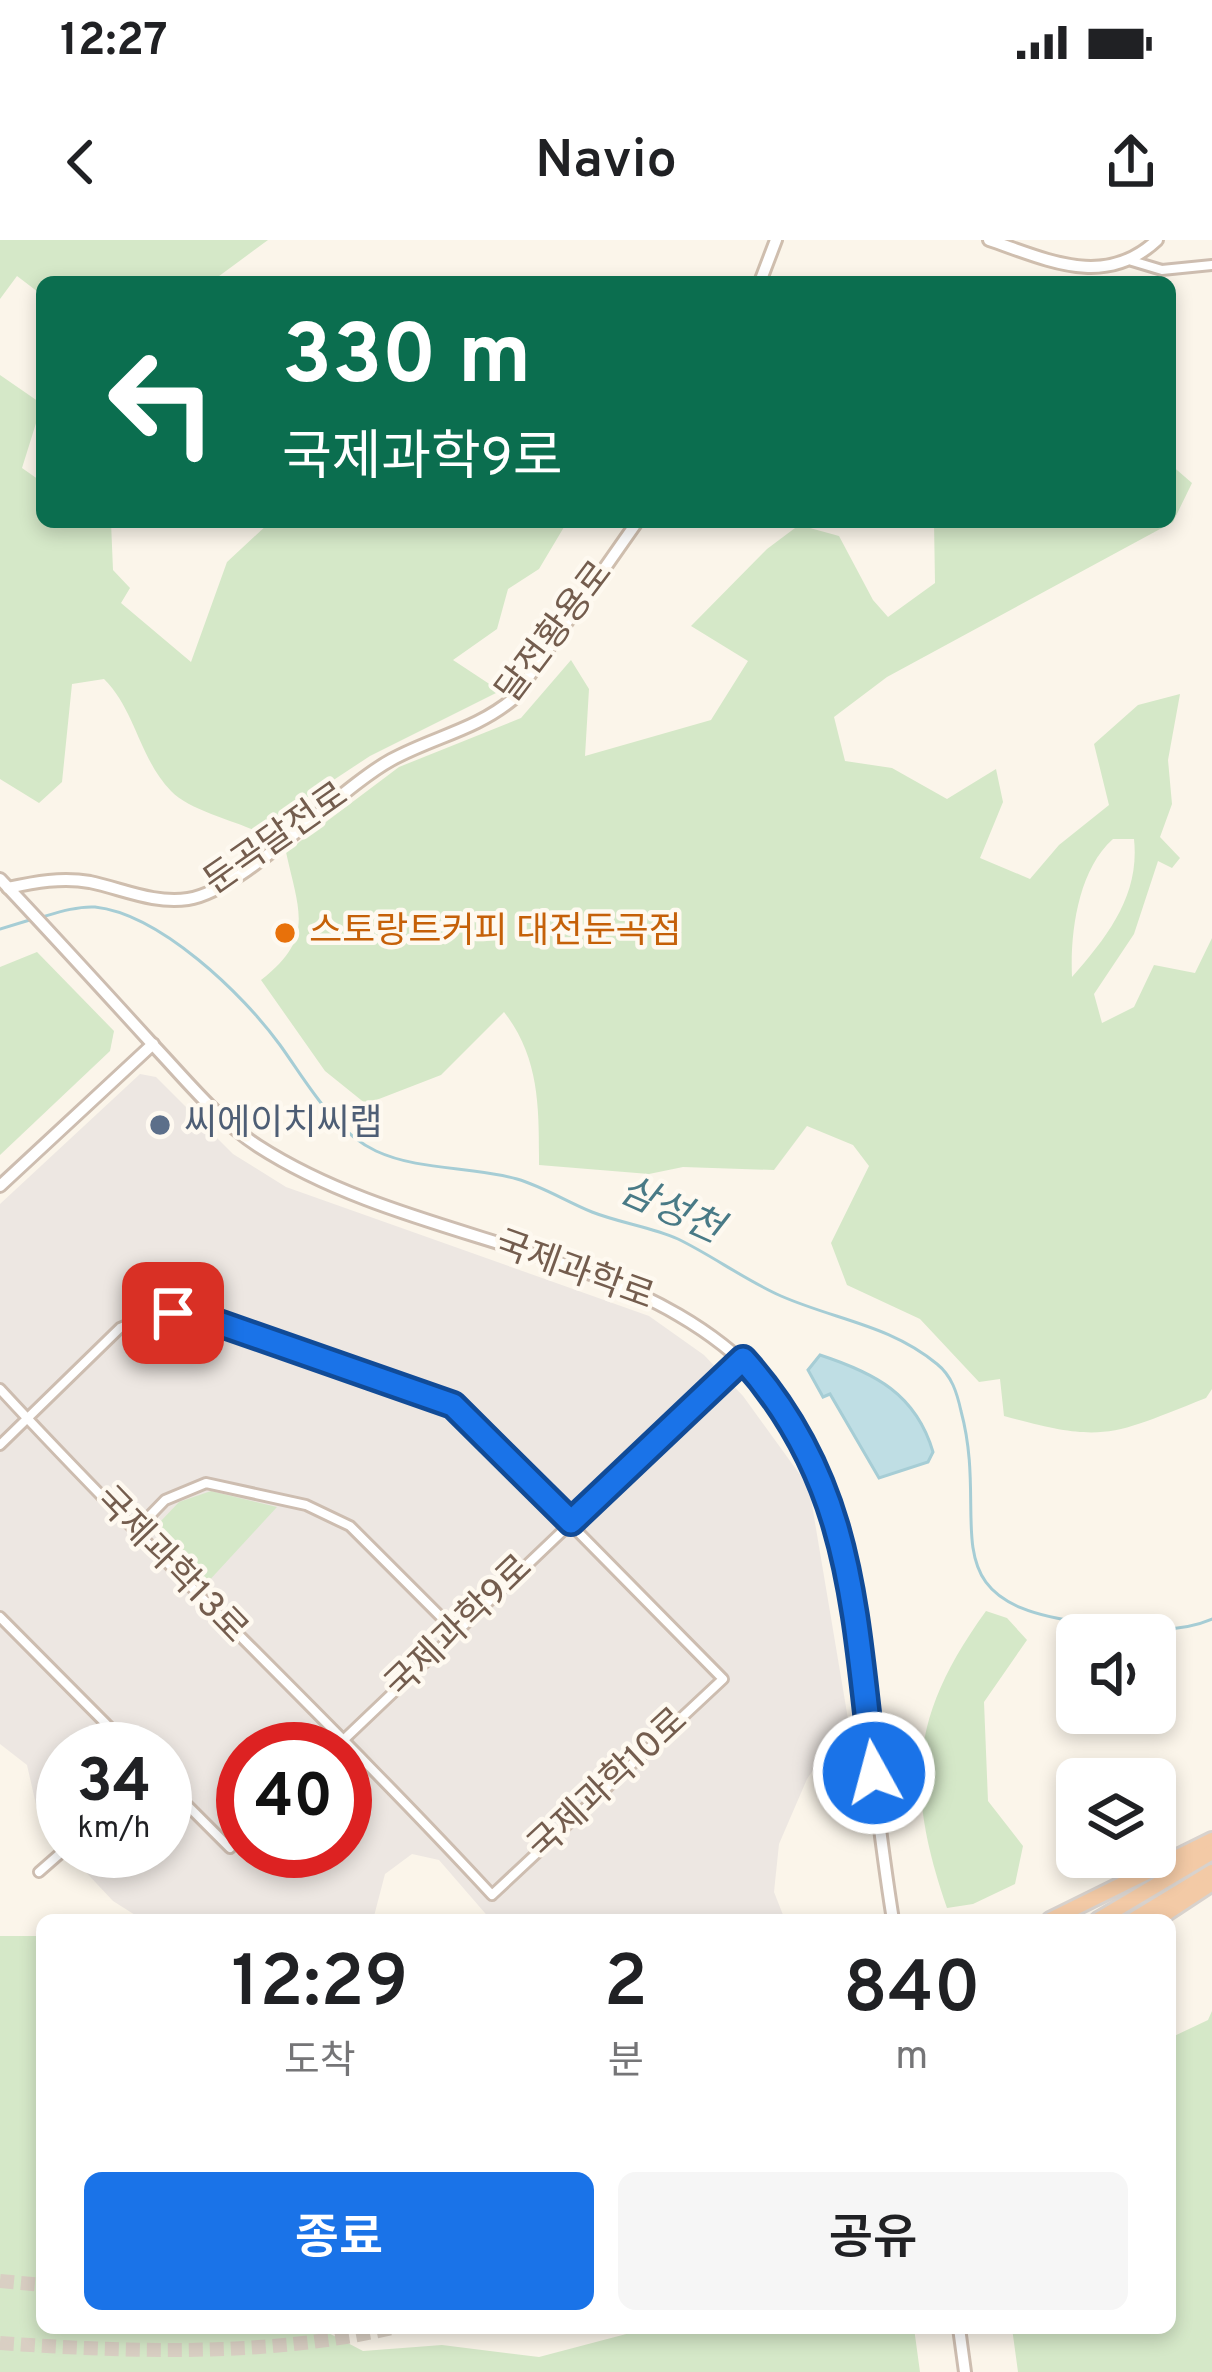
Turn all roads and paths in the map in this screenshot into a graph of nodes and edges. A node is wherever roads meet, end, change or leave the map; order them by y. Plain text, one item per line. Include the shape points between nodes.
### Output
1 (776, 240) edge
2 (988, 240) edge
3 (1157, 240) edge
4 (1132, 261) junction
5 (1212, 265) edge
6 (762, 276) edge
7 (633, 528) edge
8 (464, 730) joint
9 (3, 885) edge
10 (153, 1044) junction
11 (0, 1186) edge
12 (743, 1359) junction
13 (0, 1389) edge
14 (26, 1418) junction
15 (0, 1445) edge
16 (571, 1522) junction
17 (135, 1531) junction
18 (0, 1617) edge
19 (456, 1632) junction
20 (104, 1722) edge
21 (316, 1722) edge
22 (362, 1722) edge
23 (372, 1778) edge
24 (192, 1810) edge
25 (216, 1834) edge
26 (1212, 1840) edge
27 (1212, 1852) edge
28 (1212, 1872) edge
29 (1212, 1883) edge
30 (892, 1914) edge
31 (1062, 1914) edge
32 (1108, 1914) edge
33 (1143, 1914) edge
34 (1165, 1914) edge
35 (960, 2334) edge
36 (965, 2372) edge

1 - 6 street
2 - 4 street via 1082,270
3 - 4 street
4 - 5 street via 1162,270
7 - 8 street, 달전황용로 via 514,699
8 - 9 street, 둔곡달전로 via 392,760 206,895 166,900 70,880
9 - 10 street, 국제과학로
10 - 11 street
10 - 12 street, 국제과학로 via 237,1132 309,1178 641,1292
12 - 16 street, 국제과학9로
12 - 30 street, 국제과학로 via 797,1428 834,1510
13 - 14 street, 국제과학13로
14 - 15 street
14 - 16 street via 120,1328 153,1314 191,1315 453,1405
14 - 17 street, 국제과학13로
16 - 19 street, 국제과학9로
16 - 23 street, 국제과학10로 via 723,1679 492,1895
17 - 19 street via 165,1500 206,1483 306,1505 350,1526
17 - 21 street, 국제과학13로
18 - 20 street
19 - 22 street, 국제과학9로
24 - 25 street
26 - 31 highway
27 - 32 highway
28 - 33 highway
29 - 34 highway
35 - 36 street

